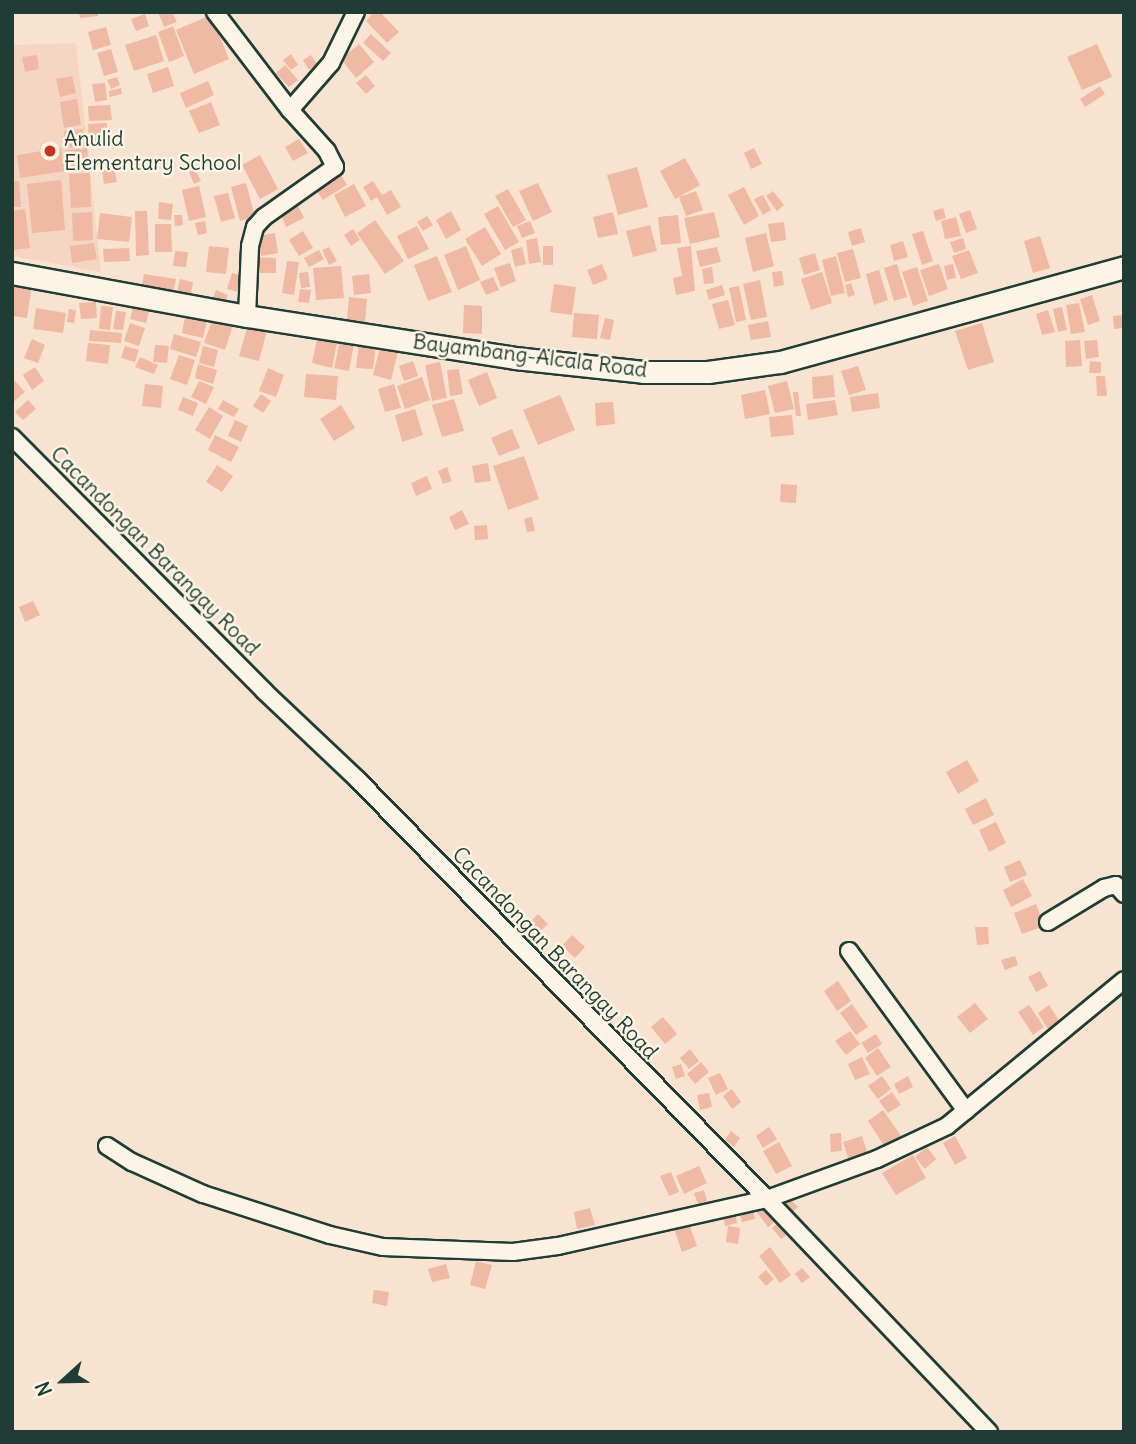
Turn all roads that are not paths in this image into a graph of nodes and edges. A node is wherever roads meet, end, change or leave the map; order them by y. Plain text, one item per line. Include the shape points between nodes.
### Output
1 (215, 12) edge
2 (356, 12) edge
3 (290, 110) junction
4 (1124, 267) edge
5 (12, 273) edge
6 (247, 316) junction
7 (12, 437) edge
8 (1124, 894) edge
9 (1048, 922) dead end
10 (849, 950) dead end
11 (1124, 980) edge
12 (966, 1111) junction
13 (107, 1146) dead end
14 (767, 1199) junction
15 (989, 1432) edge

1 - 3 street
2 - 3 street via 331,63
3 - 6 street via 327,151 335,167 254,227
4 - 6 main road, Bayambang-Alcala Road via 780,362 708,372 569,365
5 - 6 main road, Bayambang-Alcala Road
7 - 14 street, Cacandongan Barangay Road via 358,780
8 - 9 street via 1116,885 1104,888
10 - 12 street
11 - 12 street
12 - 14 street via 916,1143
13 - 14 street via 203,1194 383,1247 513,1252
14 - 15 street, Cacandongan Barangay Road

